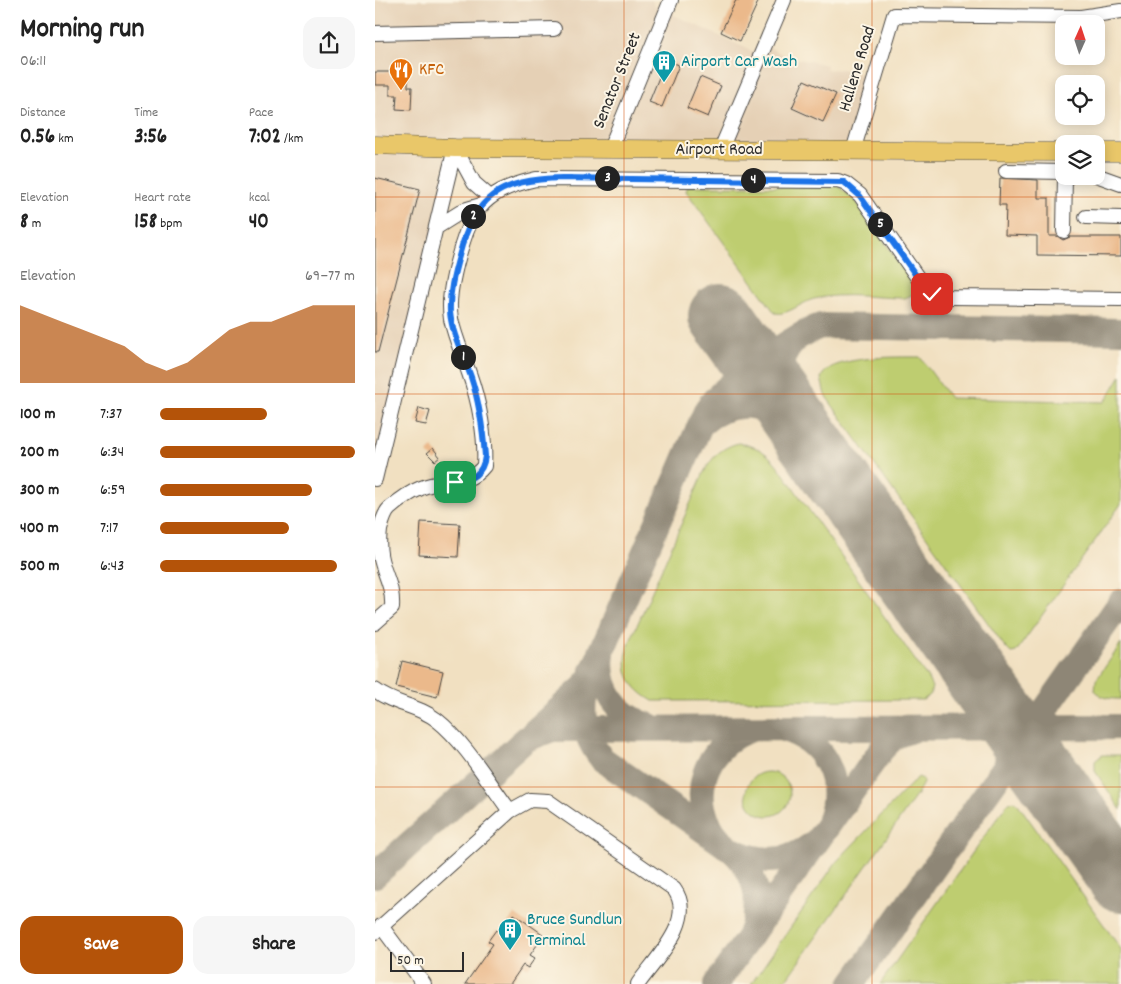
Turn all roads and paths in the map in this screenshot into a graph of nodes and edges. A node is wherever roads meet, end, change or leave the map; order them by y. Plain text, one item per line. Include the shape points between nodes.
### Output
1 (671, 0) edge
2 (784, 0) edge
3 (1121, 11) edge
4 (554, 29) dead end
5 (375, 33) edge
6 (375, 145) edge
7 (455, 148) junction
8 (610, 149) junction
9 (721, 149) junction
10 (853, 151) junction
11 (1055, 152) edge
12 (1105, 152) edge
13 (1121, 152) edge
14 (1006, 171) dead end
15 (1055, 172) edge
16 (1105, 178) edge
17 (1121, 184) edge
18 (1065, 185) edge
19 (485, 201) junction
20 (1086, 217) dead end
21 (1121, 218) edge
22 (437, 227) junction
23 (1064, 231) dead end
24 (1121, 299) edge
25 (375, 479) edge
26 (375, 623) edge
27 (375, 690) edge
28 (510, 811) junction
29 (378, 929) edge
30 (424, 984) edge
31 (638, 984) edge

1 - 8 street, Senator Street
2 - 9 street
3 - 10 street, Hallene Road via 1081,17 894,15
4 - 5 street
6 - 7 main road, Airport Road
7 - 8 main road, Airport Road
7 - 19 street
7 - 22 street
8 - 9 main road, Airport Road
9 - 10 main road, Airport Road
10 - 11 main road, Airport Road
12 - 13 main road
14 - 15 street
16 - 17 street
18 - 23 street
19 - 22 street
19 - 24 street via 519,182 536,178 838,181 860,196 932,294 950,297
19 - 26 street via 466,230 450,301 455,336 475,397 484,466 472,478 420,488 387,512 377,554 393,608
20 - 21 street
22 - 25 street
27 - 28 street via 389,701 423,711 438,721
28 - 29 street
28 - 31 street via 530,800 548,801 678,894 682,904 680,922
29 - 30 street

